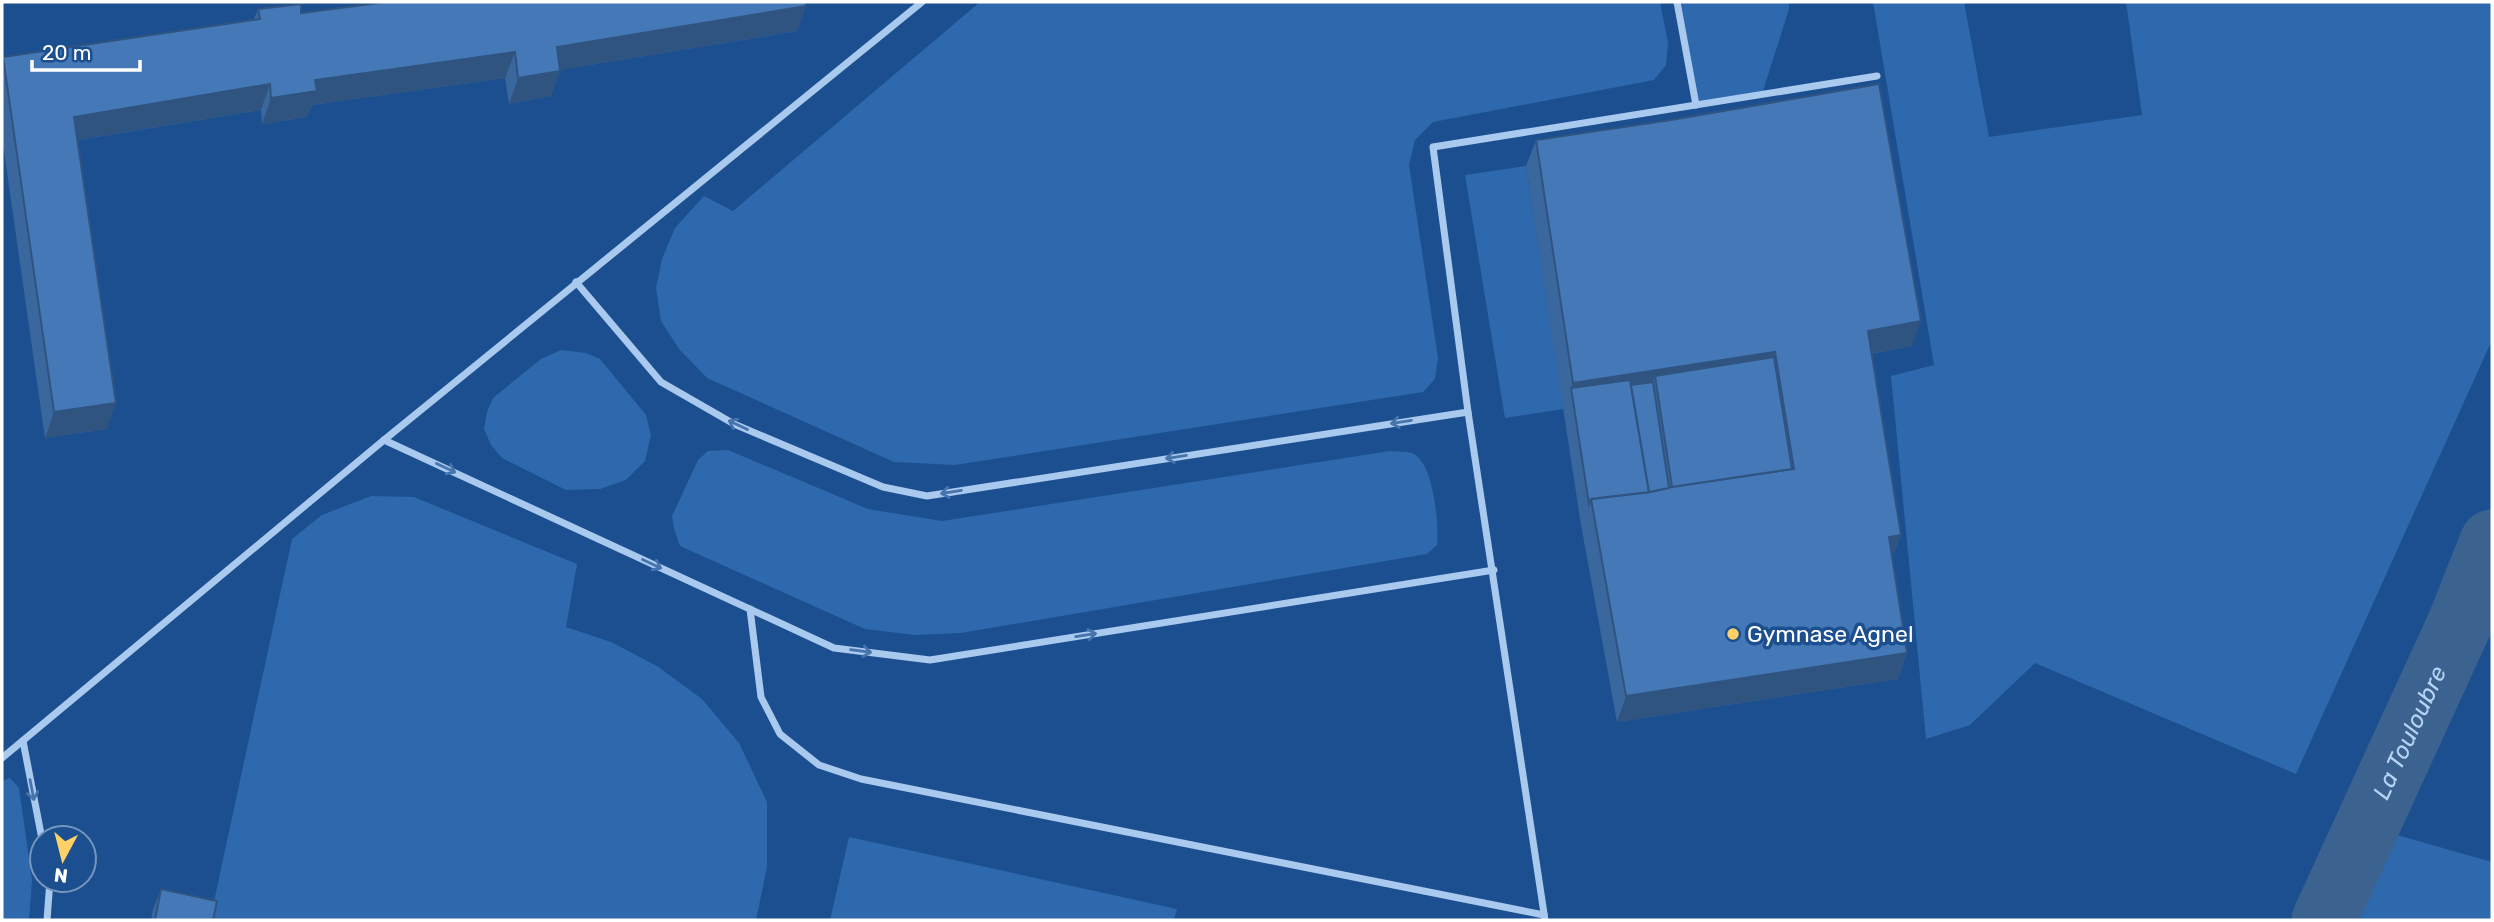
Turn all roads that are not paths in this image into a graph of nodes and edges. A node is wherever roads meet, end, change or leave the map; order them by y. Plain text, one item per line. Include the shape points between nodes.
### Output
1 (922, 2) edge
2 (1677, 2) edge
3 (1877, 76) dead end
4 (1696, 105) junction
5 (576, 282) junction
6 (1468, 412) junction
7 (384, 440) junction
8 (1494, 570) junction
9 (750, 609) junction
10 (23, 741) junction
11 (2, 758) edge
12 (39, 824) edge
13 (49, 894) edge
14 (1545, 918) edge
15 (47, 920) edge

1 - 5 street
2 - 4 street
3 - 4 street
4 - 6 street via 1433,147
6 -> 5 street via 927,496 883,487 734,424 661,382
5 - 7 street
6 - 8 street
7 -> 9 street
7 - 10 street
9 -> 8 street via 834,648 930,660
8 - 14 street
9 - 14 street via 761,697 780,734 819,765 861,779
10 - 11 street
10 -> 12 street
13 - 15 street

